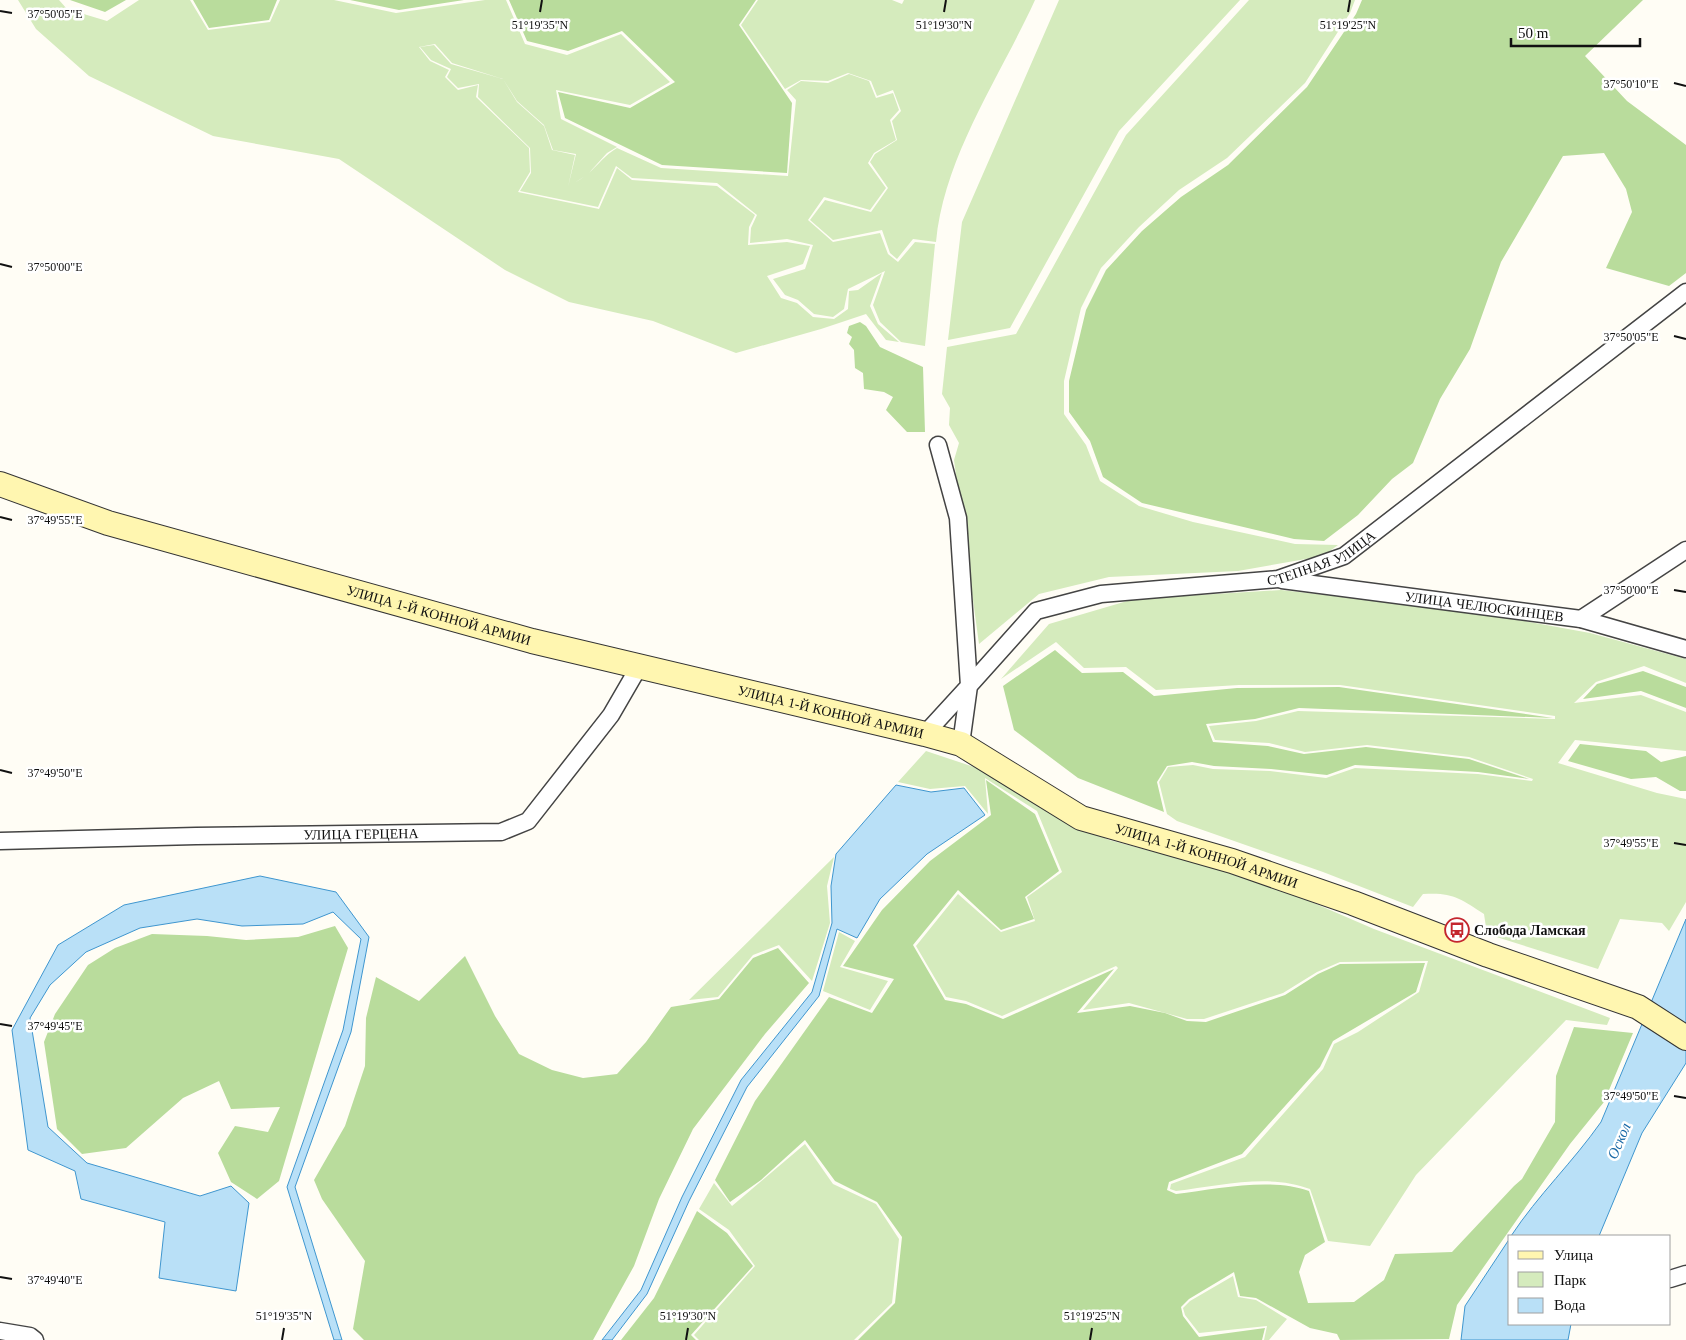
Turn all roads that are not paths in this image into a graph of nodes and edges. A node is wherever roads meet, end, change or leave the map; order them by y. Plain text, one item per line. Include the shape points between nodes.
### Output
1 (1686, 292) edge
2 (938, 445) dead end
3 (0, 484) edge
4 (1686, 550) edge
5 (1278, 579) junction
6 (1581, 619) junction
7 (1686, 649) edge
8 (640, 665) junction
9 (969, 686) junction
10 (925, 734) junction
11 (961, 744) junction
12 (0, 841) edge
13 (1686, 1038) edge
14 (1686, 1274) edge
15 (1671, 1279) edge
16 (0, 1331) edge
17 (35, 1340) edge

1 - 5 street, СТЕПНАЯ УЛИЦА via 1344,556
2 - 9 street via 958,518
3 - 8 main road, УЛИЦА 1-Й КОННОЙ АРМИИ via 108,523 532,641
4 - 6 street
5 - 6 street, УЛИЦА ЧЕЛЮСКИНЦЕВ
5 - 9 street, СТЕПНАЯ УЛИЦА via 1101,594 1036,611
6 - 7 street, УЛИЦА ЧЕЛЮСКИНЦЕВ
8 - 10 main road, УЛИЦА 1-Й КОННОЙ АРМИИ
8 - 12 street, УЛИЦА ГЕРЦЕНА via 611,715 528,821 501,832
9 - 10 street, СТЕПНАЯ УЛИЦА
9 - 11 street
10 - 11 main road, УЛИЦА 1-Й КОННОЙ АРМИИ
11 - 13 main road, УЛИЦА 1-Й КОННОЙ АРМИИ via 1081,818 1232,861 1638,1007
14 - 15 street
16 - 17 street via 30,1336

